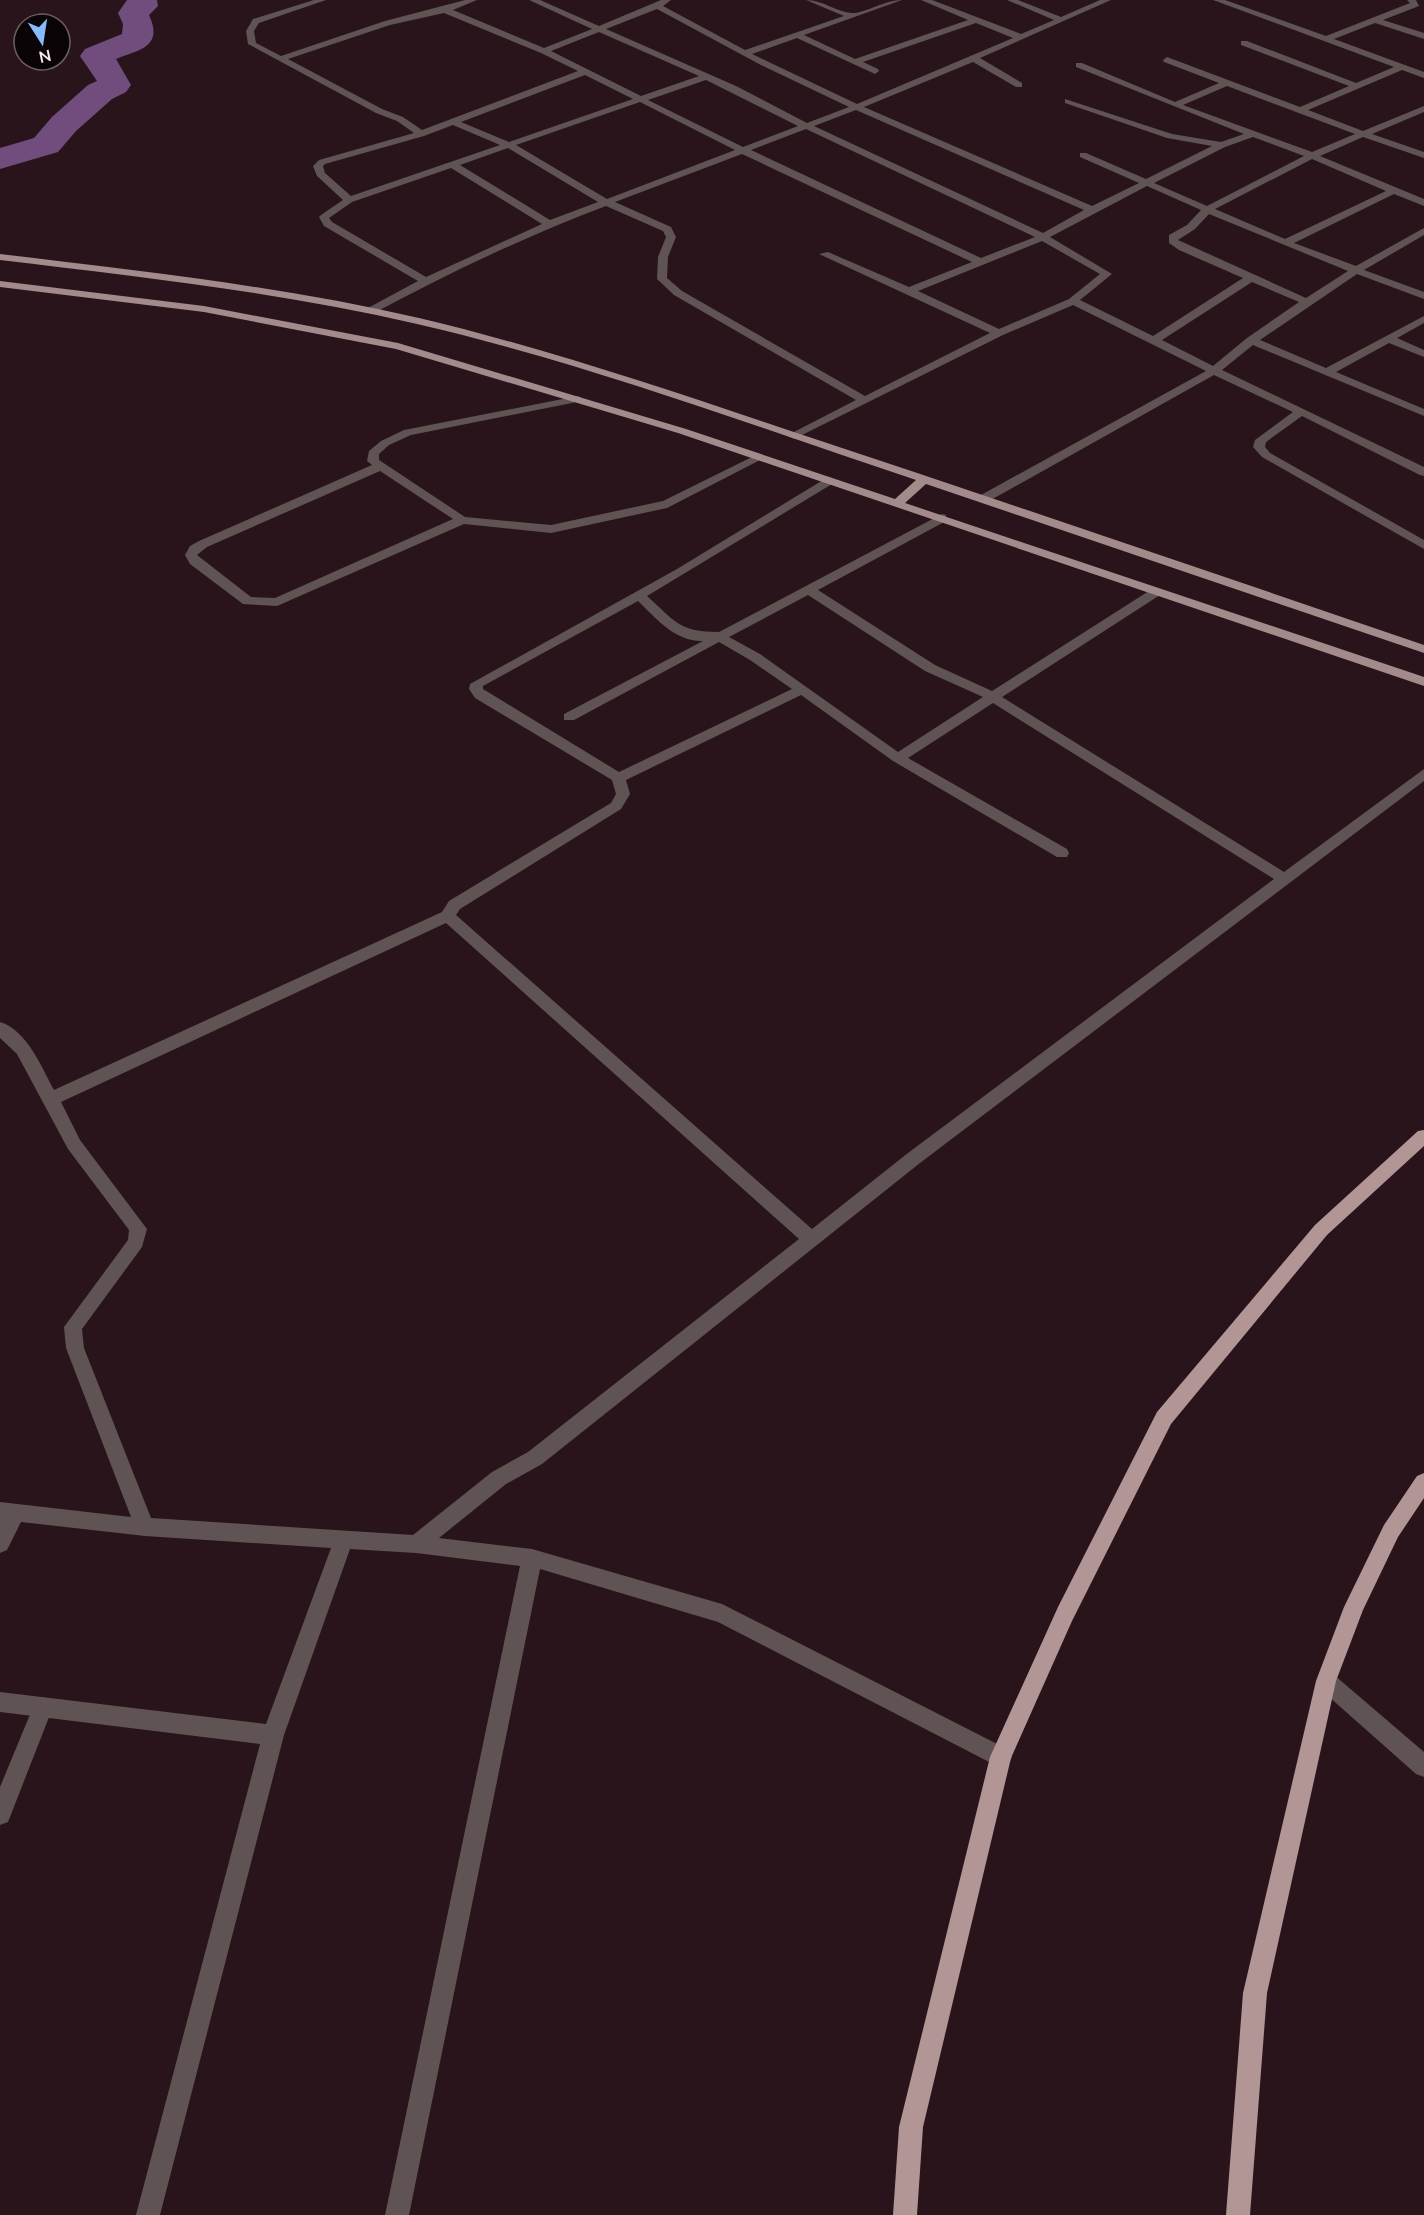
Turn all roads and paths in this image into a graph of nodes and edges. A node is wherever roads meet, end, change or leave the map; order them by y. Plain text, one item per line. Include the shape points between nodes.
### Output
1 (322, 0) edge
2 (473, 0) edge
3 (533, 0) edge
4 (667, 0) edge
5 (810, 0) edge
6 (898, 0) edge
7 (925, 0) edge
8 (1011, 0) edge
9 (1107, 0) edge
10 (1216, 0) edge
11 (1411, 0) edge
12 (657, 6) junction
13 (445, 10) junction
14 (852, 16) junction
15 (976, 20) junction
16 (1061, 20) junction
17 (1375, 20) junction
18 (601, 30) junction
19 (797, 35) junction
20 (1424, 36) edge
21 (1022, 38) junction
22 (1326, 39) junction
23 (1244, 43) dead end
24 (544, 51) junction
25 (745, 53) junction
26 (279, 59) junction
27 (975, 60) junction
28 (1167, 60) dead end
29 (854, 62) junction
30 (1079, 65) dead end
31 (1402, 67) junction
32 (875, 71) dead end
33 (584, 72) junction
34 (1424, 75) edge
35 (705, 77) junction
36 (1228, 82) junction
37 (1019, 86) dead end
38 (1356, 86) junction
39 (642, 100) junction
40 (1068, 102) dead end
41 (1175, 105) junction
42 (857, 106) junction
43 (1300, 110) junction
44 (1424, 110) edge
45 (454, 122) junction
46 (806, 126) junction
47 (421, 134) junction
48 (1253, 134) junction
49 (1363, 134) junction
50 (1222, 145) junction
51 (511, 146) junction
52 (742, 150) junction
53 (1083, 155) dead end
54 (1424, 155) edge
55 (1311, 156) junction
56 (455, 166) junction
57 (1145, 183) junction
58 (1393, 191) junction
59 (349, 200) junction
60 (604, 201) junction
61 (1424, 203) edge
62 (1208, 209) junction
63 (1092, 210) junction
64 (549, 224) junction
65 (1424, 231) edge
66 (1043, 237) junction
67 (1285, 243) junction
68 (824, 254) dead end
69 (0, 257) edge
70 (981, 262) junction
71 (1356, 271) junction
72 (1250, 278) junction
73 (426, 281) junction
74 (0, 284) edge
75 (909, 291) junction
76 (1424, 296) edge
77 (214, 297) junction
78 (1073, 301) junction
79 (1305, 301) junction
80 (370, 311) junction
81 (1424, 319) edge
82 (999, 333) junction
83 (1390, 339) junction
84 (1154, 340) junction
85 (1251, 340) junction
86 (1424, 354) edge
87 (1214, 371) junction
88 (1327, 372) junction
89 (578, 399) junction
90 (865, 401) junction
91 (1301, 411) junction
92 (1424, 413) edge
93 (794, 436) junction
94 (760, 458) junction
95 (378, 467) junction
96 (1424, 472) edge
97 (924, 479) junction
98 (828, 481) junction
99 (985, 498) junction
100 (898, 503) junction
101 (462, 519) junction
102 (942, 519) junction
103 (1424, 545) edge
104 (810, 591) junction
105 (1156, 592) junction
106 (639, 595) junction
107 (718, 636) junction
108 (1424, 649) edge
109 (1424, 682) edge
110 (801, 690) junction
111 (993, 697) junction
112 (569, 717) dead end
113 (898, 758) junction
114 (1424, 774) edge
115 (618, 778) junction
116 (1062, 853) dead end
117 (1284, 879) junction
118 (448, 916) junction
119 (0, 1028) edge
120 (51, 1099) junction
121 (1424, 1136) edge
122 (811, 1239) junction
123 (1424, 1482) edge
124 (7, 1512) edge
125 (145, 1527) junction
126 (343, 1541) junction
127 (0, 1544) edge
128 (416, 1544) junction
129 (532, 1558) junction
130 (1326, 1681) junction
131 (0, 1702) edge
132 (43, 1707) junction
133 (273, 1735) junction
134 (1001, 1757) junction
135 (1424, 1766) edge
136 (0, 1814) edge
137 (1242, 2214) edge
138 (147, 2215) edge
139 (397, 2215) edge
140 (905, 2215) edge

1 - 26 street via 256,21 250,31 252,44
2 - 13 street
3 - 18 street
4 - 12 street
5 - 14 street
6 - 14 street
7 - 15 street
8 - 16 street
9 - 16 street
10 - 22 street
11 - 17 street via 1416,4
12 - 18 street
12 - 25 street
13 - 24 street
13 - 26 street via 388,23
14 - 19 street
15 - 21 street
15 - 29 street
16 - 21 street
17 - 20 street
17 - 22 street
18 - 24 street
18 - 35 street
19 - 25 street
19 - 29 street
21 - 27 street
22 - 31 street
23 - 38 street
24 - 33 street
25 - 42 street
26 - 47 street via 400,119
27 - 37 street
27 - 42 street
28 - 36 street
29 - 32 street
30 - 41 street
31 - 34 street
31 - 38 street
33 - 39 street
33 - 45 street
35 - 39 street
35 - 46 street
36 - 41 street
36 - 43 street
38 - 43 street
39 - 51 street
39 - 52 street
40 - 50 street via 1170,136
41 - 48 street
42 - 46 street
42 - 63 street
43 - 49 street
44 - 49 street
45 - 47 street
45 - 51 street
46 - 52 street
46 - 66 street
47 - 59 street via 322,162 318,166 320,174
48 - 50 street
48 - 55 street
49 - 54 street
49 - 55 street
50 - 57 street
51 - 56 street
51 - 60 street
52 - 60 street
52 - 70 street
53 - 57 street
55 - 58 street
55 - 62 street
56 - 59 street
56 - 64 street
57 - 62 street
57 - 63 street
58 - 61 street
58 - 67 street
59 - 73 street via 324,217 324,221
60 - 64 street
60 - 90 street via 667,229 671,237 663,257 662,279 678,293
62 - 67 street
62 - 72 street via 1173,241
63 - 66 street
64 - 73 street
65 - 71 street
66 - 70 street
66 - 78 street via 1107,274
67 - 71 street
68 - 75 street
69 - 77 main road
70 - 75 street
71 - 76 street
71 - 79 street
72 - 79 street
72 - 84 street
73 - 80 street
74 - 77 main road
75 - 82 street
77 - 80 main road
77 - 89 main road
78 - 82 street
78 - 84 street
79 - 85 street
80 - 93 main road via 481,338
81 - 83 street
82 - 90 street
83 - 86 street
83 - 88 street
84 - 87 street
85 - 87 street
85 - 88 street
87 - 91 street
87 - 99 street
88 - 92 street
89 - 94 main road
89 - 95 street via 408,432 372,453
90 - 93 street
91 - 96 street
91 - 103 street via 1261,440 1259,447 1266,455
93 - 97 main road
94 - 98 main road
94 - 101 street via 667,504 578,524 551,529
95 - 101 street
95 - 101 street via 203,544 191,555 248,602 277,602
97 - 99 main road
97 - 100 main road
98 - 100 main road
98 - 106 street
99 - 108 main road
100 - 102 main road
102 - 104 street
102 - 105 main road
104 - 107 street
104 - 111 street via 930,668
105 - 109 main road
105 - 111 street
106 - 107 street via 676,629 695,637
106 - 115 street via 485,679 476,689
107 - 110 street
107 - 112 street
110 - 113 street
110 - 115 street
111 - 113 street
111 - 117 street
113 - 116 street
114 - 117 street
115 - 118 street via 623,794 616,806 454,905
117 - 122 street
118 - 120 street
118 - 122 street
119 - 120 street via 23,1050
120 - 125 street via 74,1144 138,1229 136,1242 73,1327 75,1348
121 - 134 highway via 1320,1230 1164,1419 1065,1614
122 - 128 street via 535,1458 499,1478
123 - 130 highway via 1391,1531 1354,1606
124 - 125 street
124 - 127 street
125 - 126 street
126 - 128 street
126 - 133 street
128 - 129 street
129 - 134 street via 722,1614
129 - 139 street
130 - 135 street
130 - 137 highway via 1255,1993
131 - 132 street
132 - 133 street
132 - 136 street
133 - 138 street
134 - 140 highway via 911,2127

